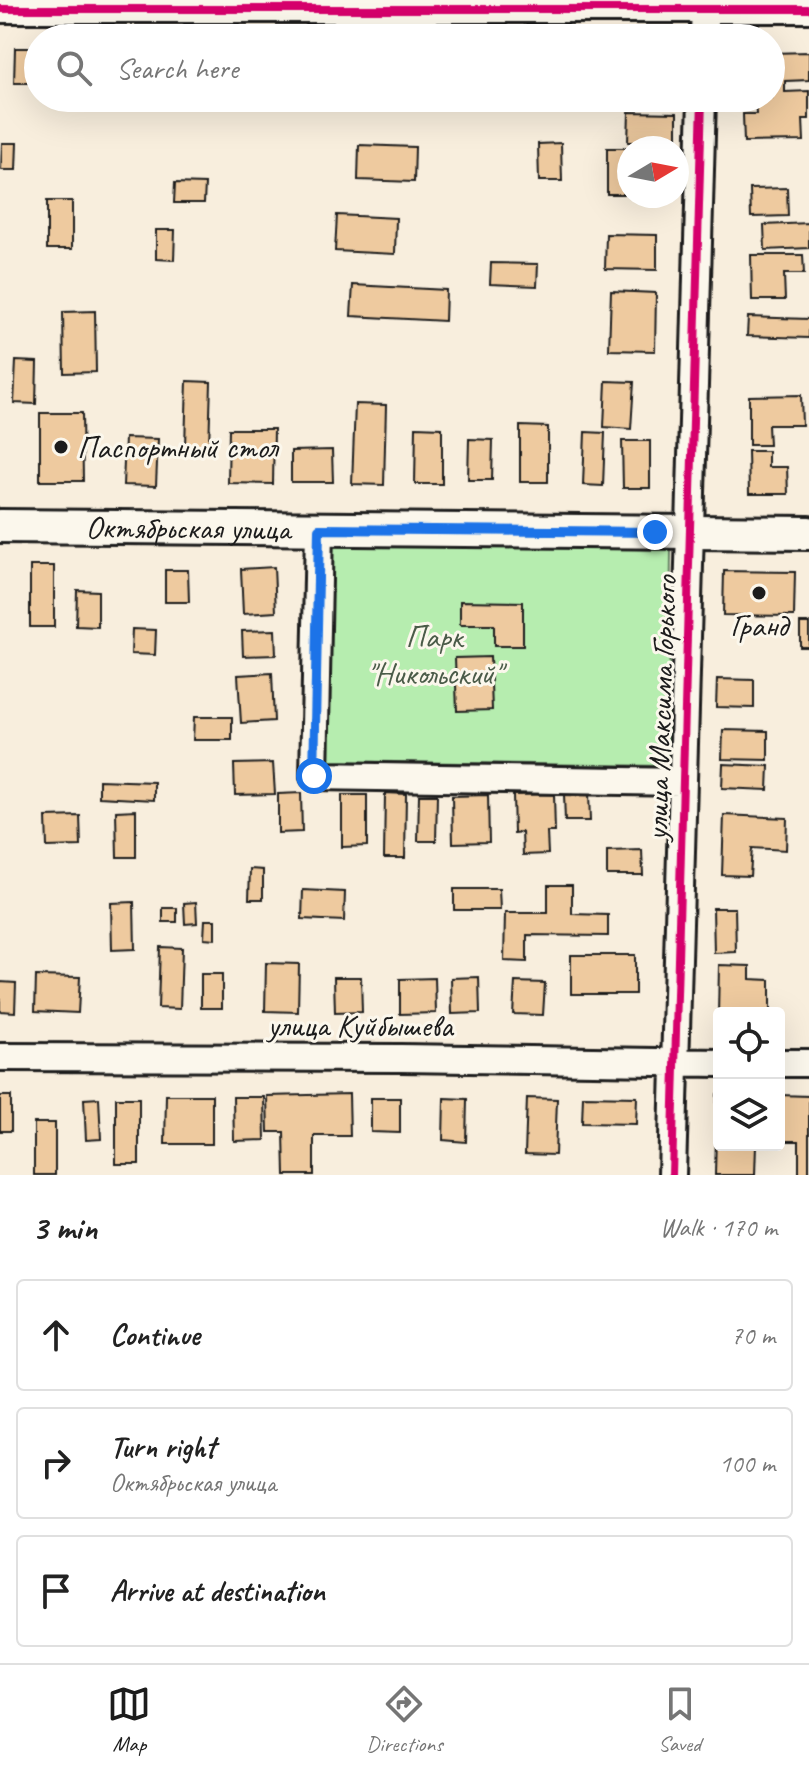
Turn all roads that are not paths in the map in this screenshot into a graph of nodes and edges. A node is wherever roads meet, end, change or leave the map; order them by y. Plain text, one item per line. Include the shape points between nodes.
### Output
1 (704, 4) edge
2 (0, 9) edge
3 (809, 9) edge
4 (702, 112) edge
5 (0, 526) edge
6 (319, 529) junction
7 (691, 532) junction
8 (809, 533) edge
9 (683, 782) junction
10 (0, 1057) edge
11 (713, 1063) edge
12 (785, 1063) edge
13 (809, 1063) edge
14 (674, 1064) junction
15 (672, 1175) edge

1 - 2 street
1 - 3 street
4 - 7 street, улица Максима Горького
5 - 6 main road, Октябрьская улица
6 - 7 main road, Октябрьская улица
6 - 9 street via 314,776
7 - 8 main road, Октябрьская улица
7 - 9 street, улица Максима Горького
9 - 14 street, улица Максима Горького
10 - 14 street, улица Куйбышева
11 - 14 street, улица Куйбышева
12 - 13 street
14 - 15 street, улица Максима Горького

